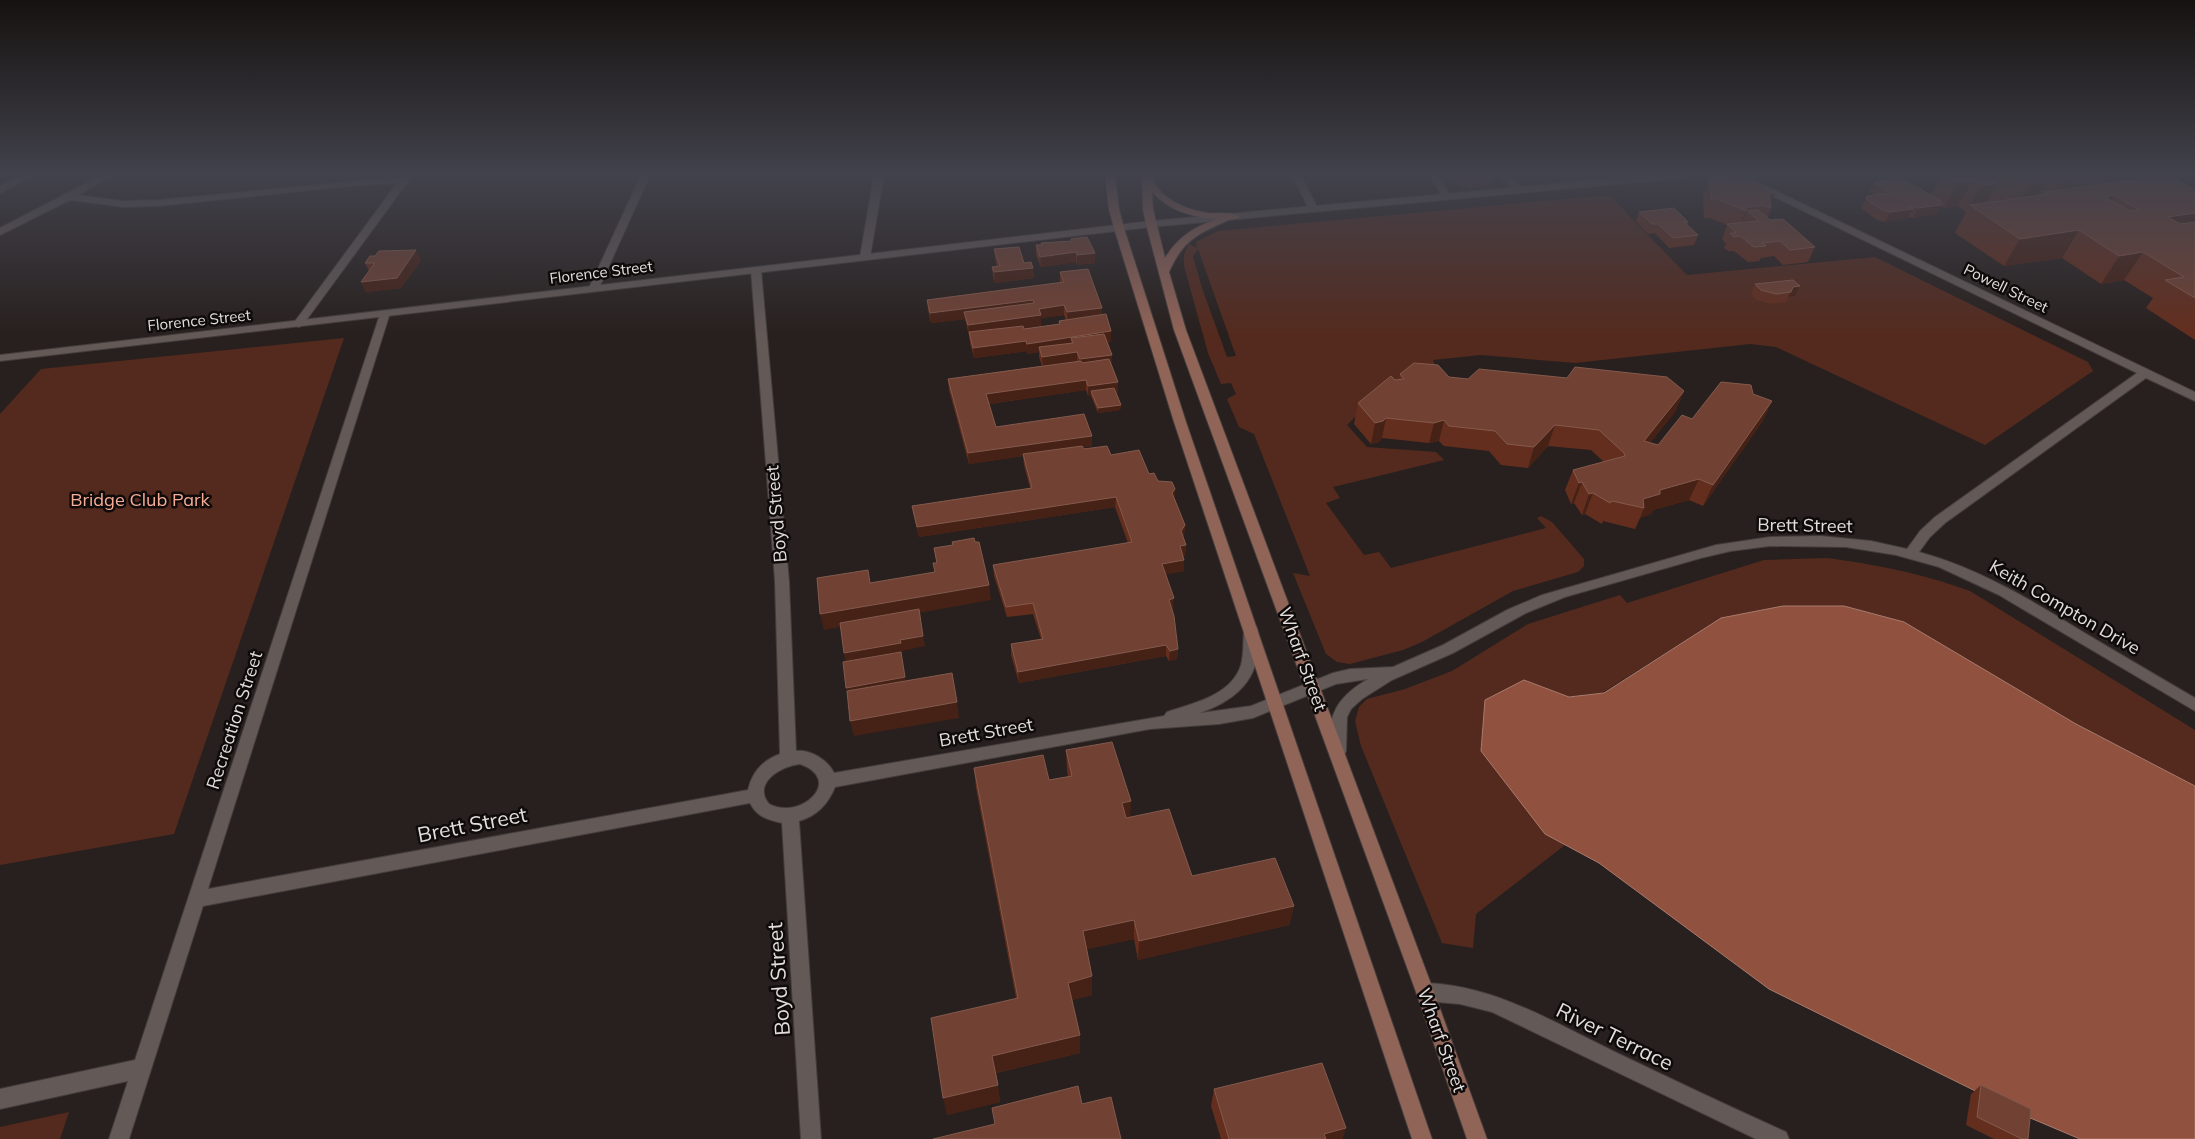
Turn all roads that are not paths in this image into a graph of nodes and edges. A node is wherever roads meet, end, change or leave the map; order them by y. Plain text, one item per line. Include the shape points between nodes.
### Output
1 (369, 228) edge
2 (622, 228) edge
3 (870, 228) edge
4 (1118, 228) edge
5 (1119, 228) edge
6 (1152, 228) edge
7 (1199, 228) edge
8 (1854, 228) edge
9 (865, 258) junction
10 (756, 270) junction
11 (1164, 272) junction
12 (594, 288) junction
13 (385, 313) junction
14 (298, 324) junction
15 (0, 358) edge
16 (2145, 372) junction
17 (2195, 397) edge
18 (1910, 554) junction
19 (1251, 627) junction
20 (1395, 672) junction
21 (1313, 688) junction
22 (1276, 703) junction
23 (2195, 705) edge
24 (1150, 723) junction
25 (788, 758) junction
26 (1338, 760) junction
27 (828, 781) junction
28 (756, 794) junction
29 (790, 816) junction
30 (197, 898) junction
31 (1426, 992) junction
32 (142, 1068) junction
33 (0, 1099) edge
34 (119, 1139) edge
35 (811, 1139) edge
36 (1422, 1139) edge
37 (1477, 1139) edge
38 (1780, 1139) edge

1 - 14 street
2 - 12 street
3 - 9 street
4 - 9 street, Florence Street
5 - 19 main road via 1180,422
6 - 11 main road, Wharf Street
7 - 11 main road via 1175,249
8 - 16 street, Powell Street
9 - 10 street, Florence Street
10 - 12 street, Florence Street
10 - 25 street, Boyd Street via 782,581
11 - 21 main road, Wharf Street via 1180,330
12 - 13 street, Florence Street
13 - 14 street, Florence Street
13 - 30 street, Recreation Street
14 - 15 street, Florence Street
16 - 17 street, Powell Street
16 - 18 street via 1940,520
18 - 20 street, Brett Street via 1809,541 1753,543 1720,550 1533,603 1434,656
18 - 23 street, Keith Compton Drive via 1965,573 2008,594
19 - 22 main road
19 - 24 street, Brett Street via 1248,664 1231,693 1214,703
20 - 21 street, Brett Street via 1350,675 1321,682
20 - 26 street, Brett Street via 1356,694 1346,704 1339,717
21 - 22 street, Brett Street
21 - 26 main road, Wharf Street
22 - 24 street, Brett Street via 1252,712 1219,718
22 - 36 main road
24 - 27 street, Brett Street
25 - 27 street via 800,757 816,762 826,772
25 - 28 street via 768,768 756,786
26 - 31 main road, Wharf Street
27 - 29 street via 817,804
28 - 29 street via 766,811 777,816
28 - 30 street, Brett Street
29 - 35 street, Boyd Street
30 - 32 street, Recreation Street
31 - 37 main road, Wharf Street
31 - 38 street, River Terrace via 1448,992 1495,1004
32 - 33 street
32 - 34 street, Recreation Street

